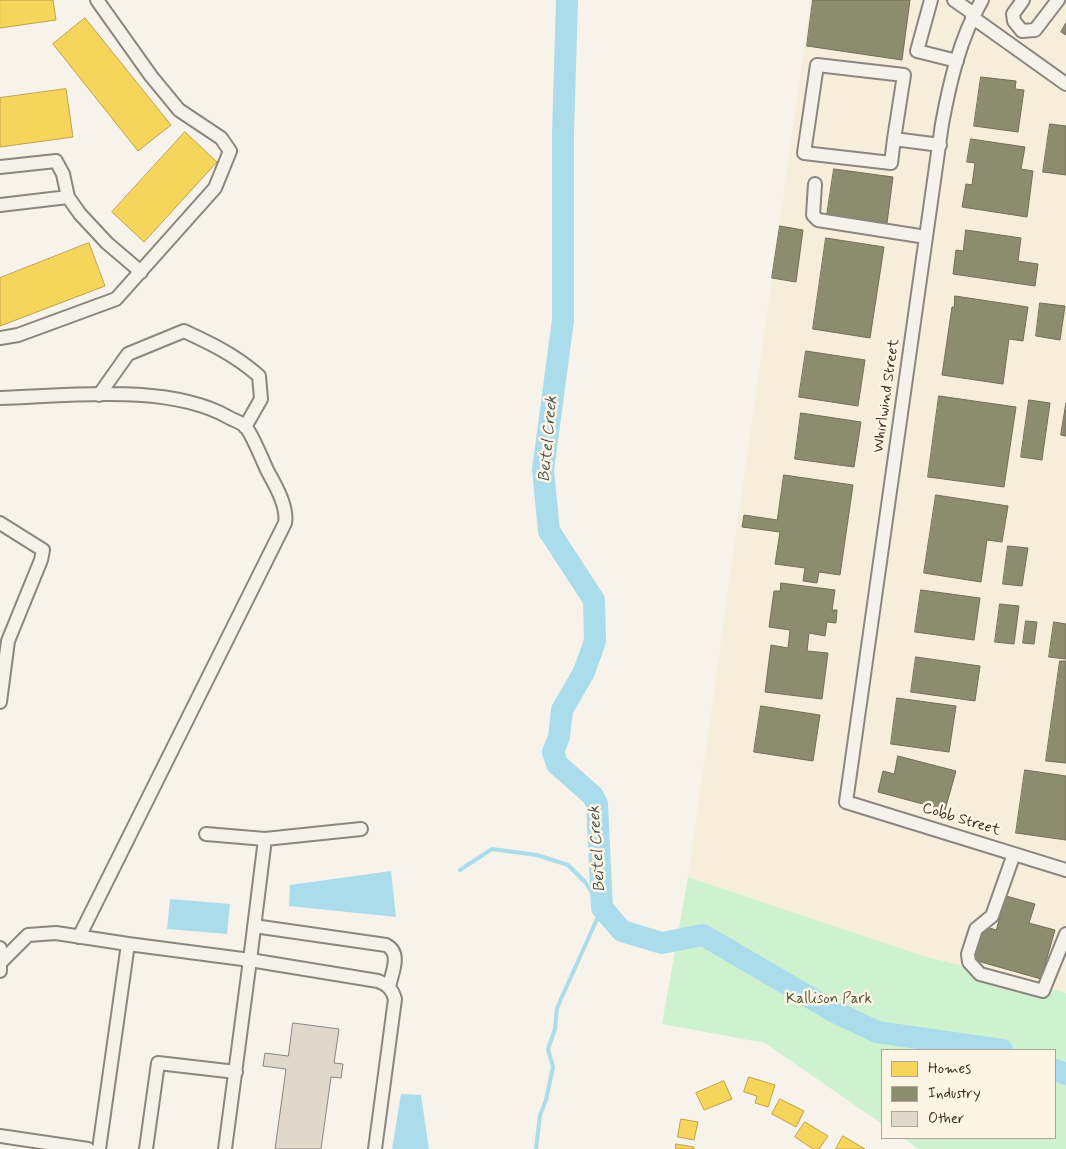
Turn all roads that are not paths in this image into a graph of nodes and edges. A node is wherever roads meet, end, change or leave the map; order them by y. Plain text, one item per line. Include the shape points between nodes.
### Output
1 (97, 0) edge
2 (931, 0) edge
3 (954, 0) edge
4 (982, 0) edge
5 (1022, 0) edge
6 (1058, 0) edge
7 (973, 15) junction
8 (1022, 31) junction
9 (1013, 46) junction
10 (956, 61) junction
11 (1065, 81) edge
12 (894, 139) junction
13 (940, 145) junction
14 (0, 167) edge
15 (815, 184) dead end
16 (68, 197) junction
17 (0, 205) edge
18 (926, 236) junction
19 (142, 272) junction
20 (0, 338) edge
21 (98, 395) junction
22 (0, 398) edge
23 (245, 427) junction
24 (0, 523) edge
25 (0, 702) edge
26 (846, 802) joint
27 (361, 829) dead end
28 (206, 834) dead end
29 (266, 839) junction
30 (1014, 854) junction
31 (1066, 870) edge
32 (254, 926) junction
33 (1066, 934) edge
34 (79, 937) junction
35 (128, 944) junction
36 (0, 948) edge
37 (250, 960) junction
38 (0, 966) edge
39 (389, 987) junction
40 (236, 1072) junction
41 (0, 1136) edge
42 (88, 1149) edge
43 (99, 1149) edge
44 (146, 1149) edge
45 (225, 1149) edge
46 (375, 1149) edge

1 - 19 street via 179,110 221,138 230,151 215,188
2 - 10 street via 917,51
3 - 7 street
4 - 7 street, Whirlwind Street
5 - 8 street via 1013,14
6 - 8 street via 1035,30
7 - 9 street
7 - 10 street, Whirlwind Street
8 - 9 street
9 - 11 street
10 - 13 street, Whirlwind Street
12 - 12 street via 904,76 817,65 804,153 890,163
12 - 13 street
13 - 18 street, Whirlwind Street
14 - 16 street via 56,161 64,174
15 - 18 street via 813,215 818,220
16 - 17 street
16 - 19 street via 106,243
18 - 26 street, Whirlwind Street
19 - 20 street via 116,299 18,335
21 - 22 street
21 - 23 street via 184,400 219,412
21 - 23 street via 128,354 184,331 217,346 259,376 261,399
23 - 34 street via 273,481 286,513 285,523
24 - 25 street via 43,550 8,641
26 - 30 street, Cobb Street
27 - 29 street
28 - 29 street
29 - 32 street
30 - 31 street, Cobb Street
30 - 33 street via 992,916 976,929 968,954 969,962 980,974 1044,991
32 - 37 street
32 - 39 street via 386,945 394,951 396,958
34 - 35 street
34 - 38 street via 56,933 28,935
35 - 37 street
35 - 43 street
36 - 38 street
37 - 39 street via 378,981
37 - 40 street
39 - 46 street via 395,999
40 - 44 street via 158,1063
40 - 45 street
41 - 42 street

